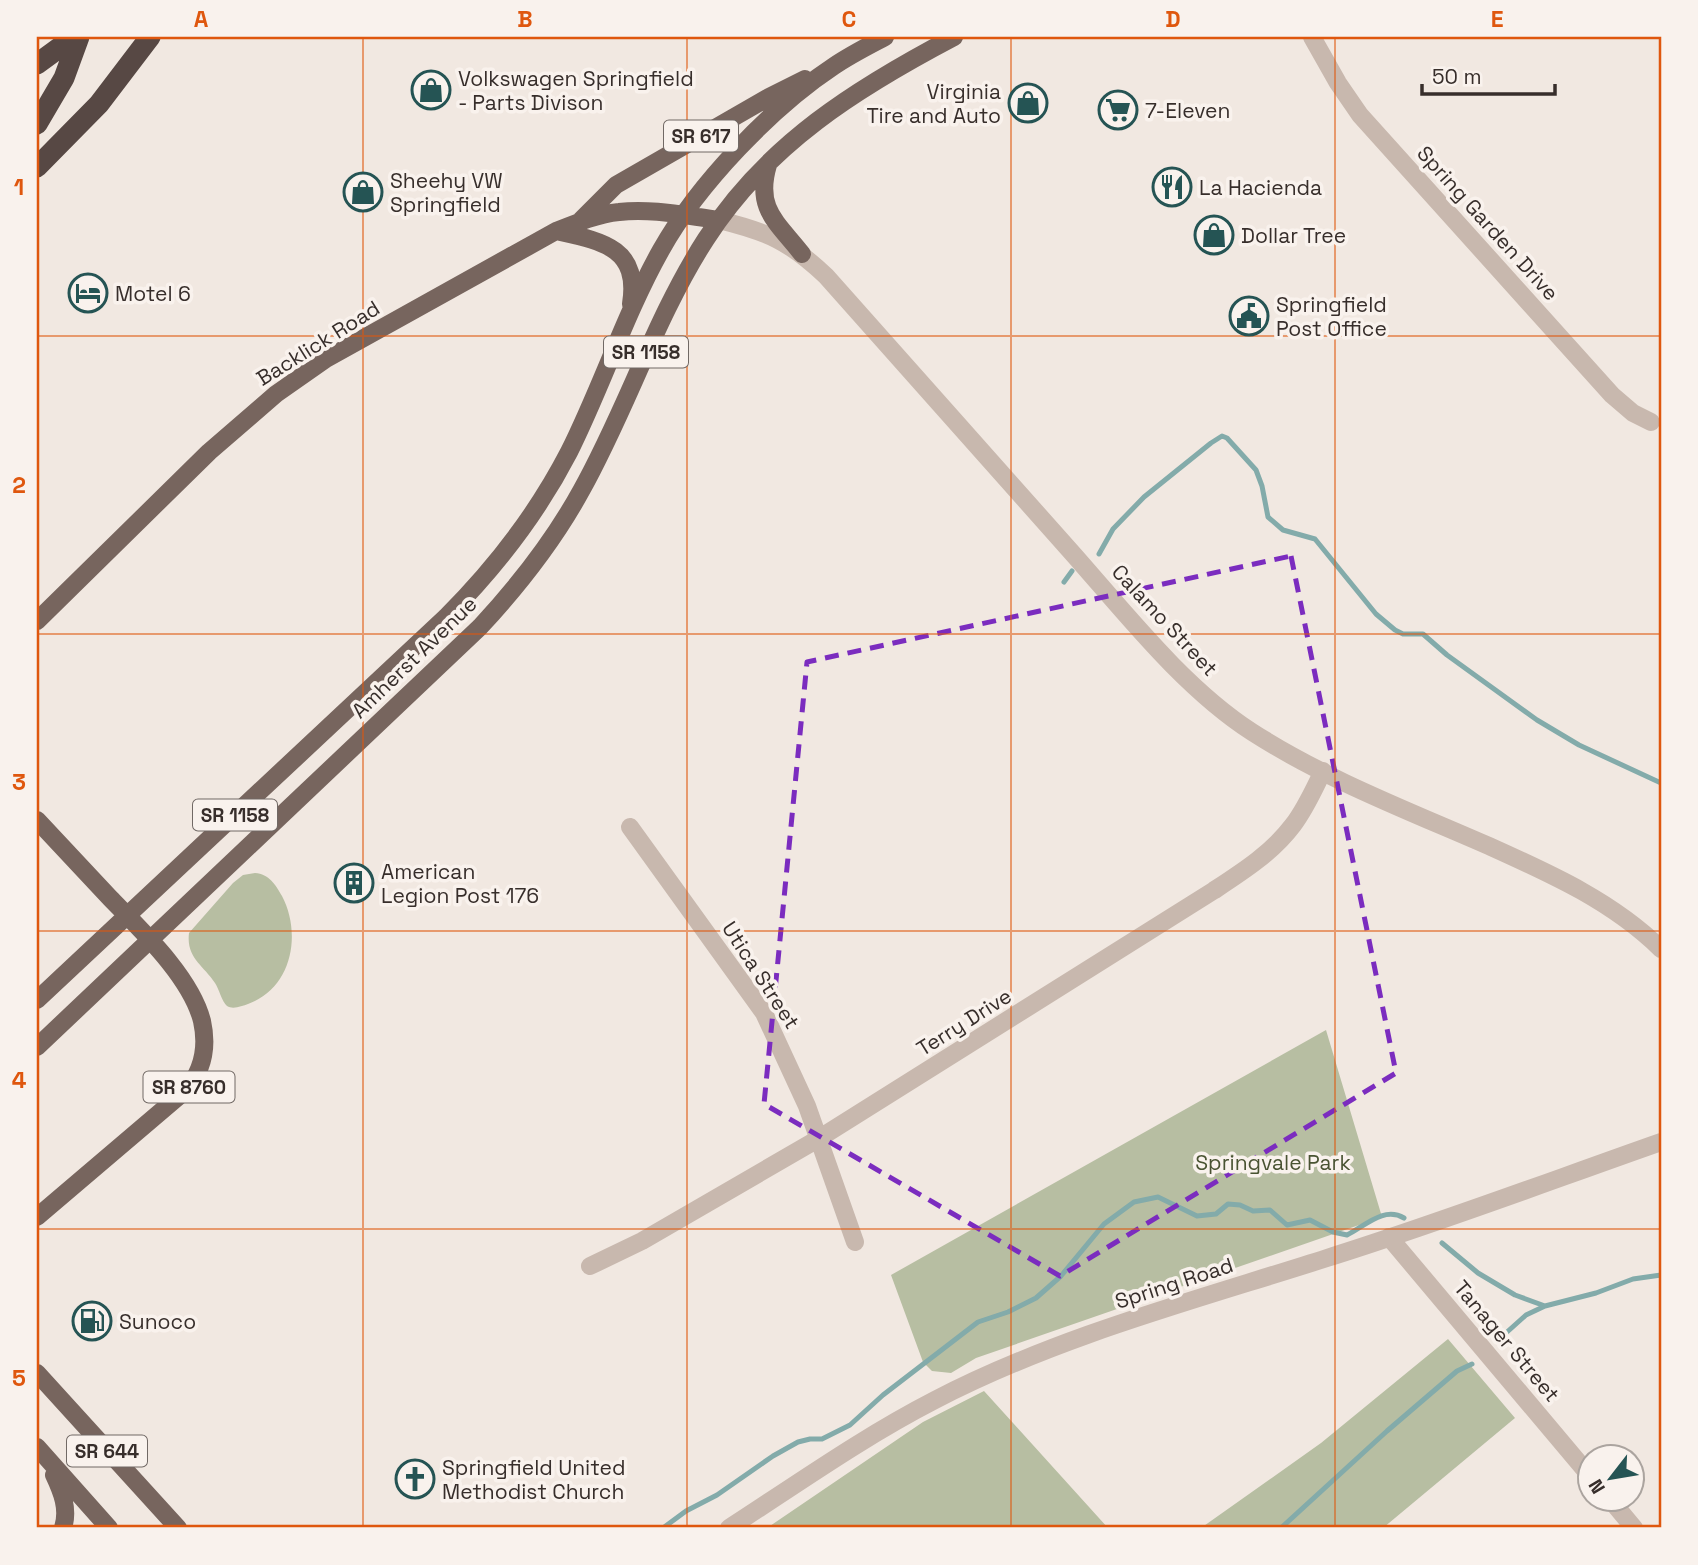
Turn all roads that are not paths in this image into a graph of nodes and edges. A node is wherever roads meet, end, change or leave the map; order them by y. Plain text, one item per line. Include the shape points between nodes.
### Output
1 (74, 37) edge
2 (79, 37) edge
3 (150, 37) edge
4 (885, 37) edge
5 (954, 37) edge
6 (1312, 37) edge
7 (37, 64) edge
8 (834, 66) junction
9 (37, 124) edge
10 (768, 165) junction
11 (37, 167) edge
12 (684, 215) junction
13 (719, 220) junction
14 (579, 222) junction
15 (556, 231) junction
16 (802, 254) junction
17 (629, 315) junction
18 (1651, 422) dead end
19 (37, 621) edge
20 (1323, 771) junction
21 (37, 820) edge
22 (630, 827) dead end
23 (127, 916) junction
24 (150, 941) junction
25 (1661, 949) edge
26 (37, 1000) edge
27 (37, 1047) edge
28 (818, 1139) junction
29 (1661, 1142) edge
30 (37, 1217) edge
31 (1389, 1237) junction
32 (855, 1242) dead end
33 (590, 1266) dead end
34 (37, 1373) edge
35 (42, 1453) edge
36 (1576, 1459) edge
37 (1620, 1512) edge
38 (63, 1528) edge
39 (109, 1528) edge
40 (178, 1528) edge
41 (729, 1528) edge
42 (1634, 1528) edge

1 - 7 highway
2 - 9 highway via 64,79
3 - 11 highway via 99,104
4 - 8 main road, SR 617
5 - 10 main road, SR 617 via 864,86 814,122
6 - 18 street, Spring Garden Drive via 1360,115 1612,396
8 - 12 main road, SR 1158 via 760,127
8 - 14 main road, SR 617 via 769,97 615,185
10 - 13 main road, SR 617
10 - 16 main road via 764,202
12 - 13 main road, Backlick Road / SR 617
12 - 14 main road, Backlick Road / SR 617 via 618,212
12 - 17 main road, Amherst Avenue / SR 1158
13 - 16 street, Calamo Street via 767,233
13 - 24 main road, Amherst Avenue / SR 1158 via 671,301 582,489 528,573 480,627
14 - 15 main road, Backlick Road / SR 617
15 - 17 main road via 604,244 624,258 631,281
15 - 19 main road, Backlick Road / SR 617 via 326,359 276,394 209,452
16 - 20 street, Calamo Street via 1185,677 1251,732
17 - 23 main road, Amherst Avenue / SR 1158 via 568,454 492,568 446,617
20 - 25 street, Calamo Street via 1540,868 1619,912
20 - 28 street, Terry Drive via 1293,825 1247,868
21 - 23 main road, SR 8760
22 - 28 street, Utica Street via 764,1013
23 - 24 main road, SR 8760
23 - 26 main road, Amherst Avenue / SR 1158
24 - 27 main road, Amherst Avenue / SR 1158
24 - 30 main road, SR 8760 via 180,978 199,1013 205,1043 199,1072 175,1100
28 - 32 street, Utica Street
28 - 33 street, Terry Drive
29 - 31 street, Spring Road
31 - 36 street, Tanager Street
31 - 41 street, Spring Road via 1109,1328 1009,1366 936,1400 852,1448
34 - 40 main road, SR 644
35 - 38 main road via 65,1502
35 - 39 main road, SR 644
37 - 42 street

